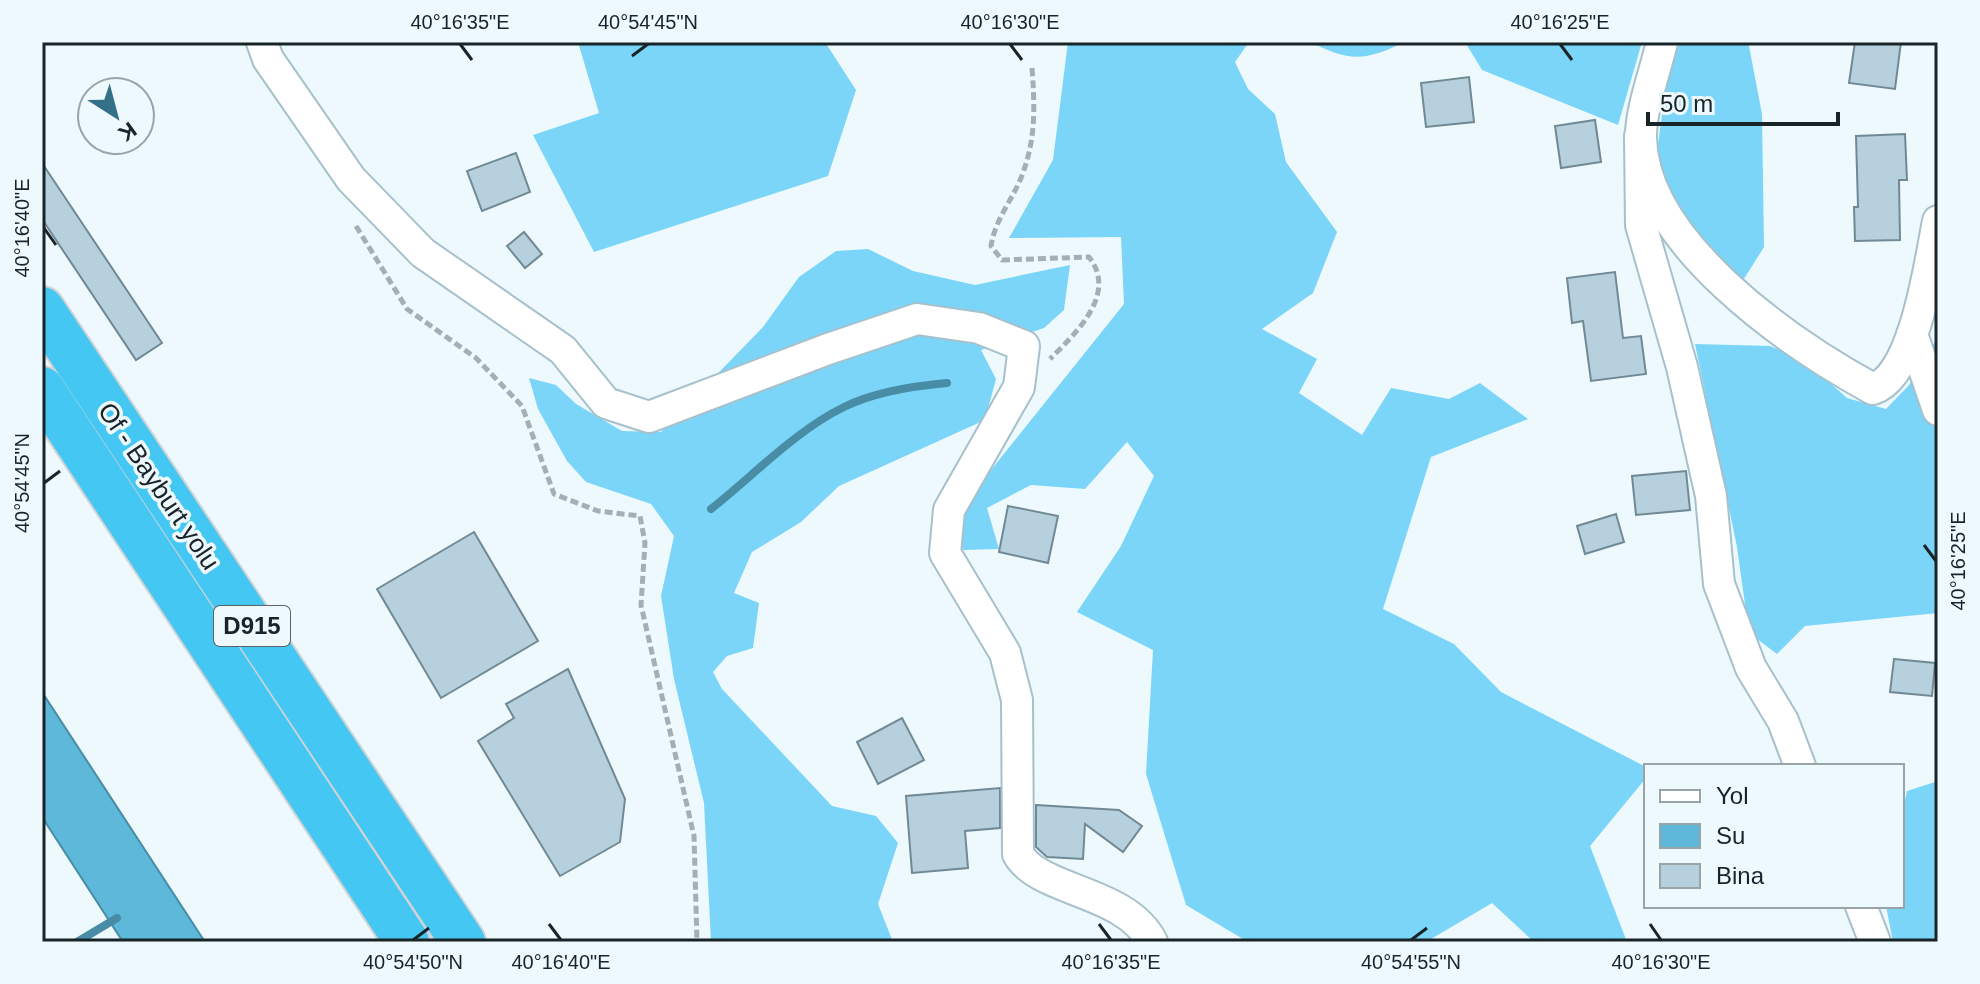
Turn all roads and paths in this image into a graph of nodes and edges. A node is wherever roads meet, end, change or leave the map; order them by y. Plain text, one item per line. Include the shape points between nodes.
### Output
1 (262, 42) edge
2 (1662, 42) edge
3 (1032, 68) dead end
4 (1640, 136) junction
5 (352, 219) dead end
6 (1938, 221) edge
7 (42, 309) edge
8 (1912, 334) junction
9 (1019, 387) junction
10 (42, 389) edge
11 (1938, 410) edge
12 (1799, 764) edge
13 (1862, 908) edge
14 (407, 942) edge
15 (463, 942) edge
16 (697, 942) edge
17 (1152, 942) edge
18 (1875, 942) edge

1 - 9 street via 268,59 351,179 423,253 563,350 606,403 649,417 917,319 979,328 1024,346
2 - 4 street
3 - 9 path via 1033,142 991,246 1002,260 1089,257 1100,271 1100,289 1072,335
4 - 8 street via 1648,180 1667,223 1761,319 1873,389 1900,365
4 - 12 street via 1641,225 1708,482 1719,584 1751,668 1783,721
5 - 16 path via 407,309 476,358 522,406 554,494 598,511 640,516 645,543 641,605 694,836
6 - 8 street
7 - 15 highway, Of - Bayburt yolu / D915
8 - 11 street
9 - 17 street via 949,510 945,553 1005,653 1017,700 1018,854 1026,868 1100,897 1146,931
10 - 14 highway, Of - Bayburt yolu / D915
13 - 18 street

